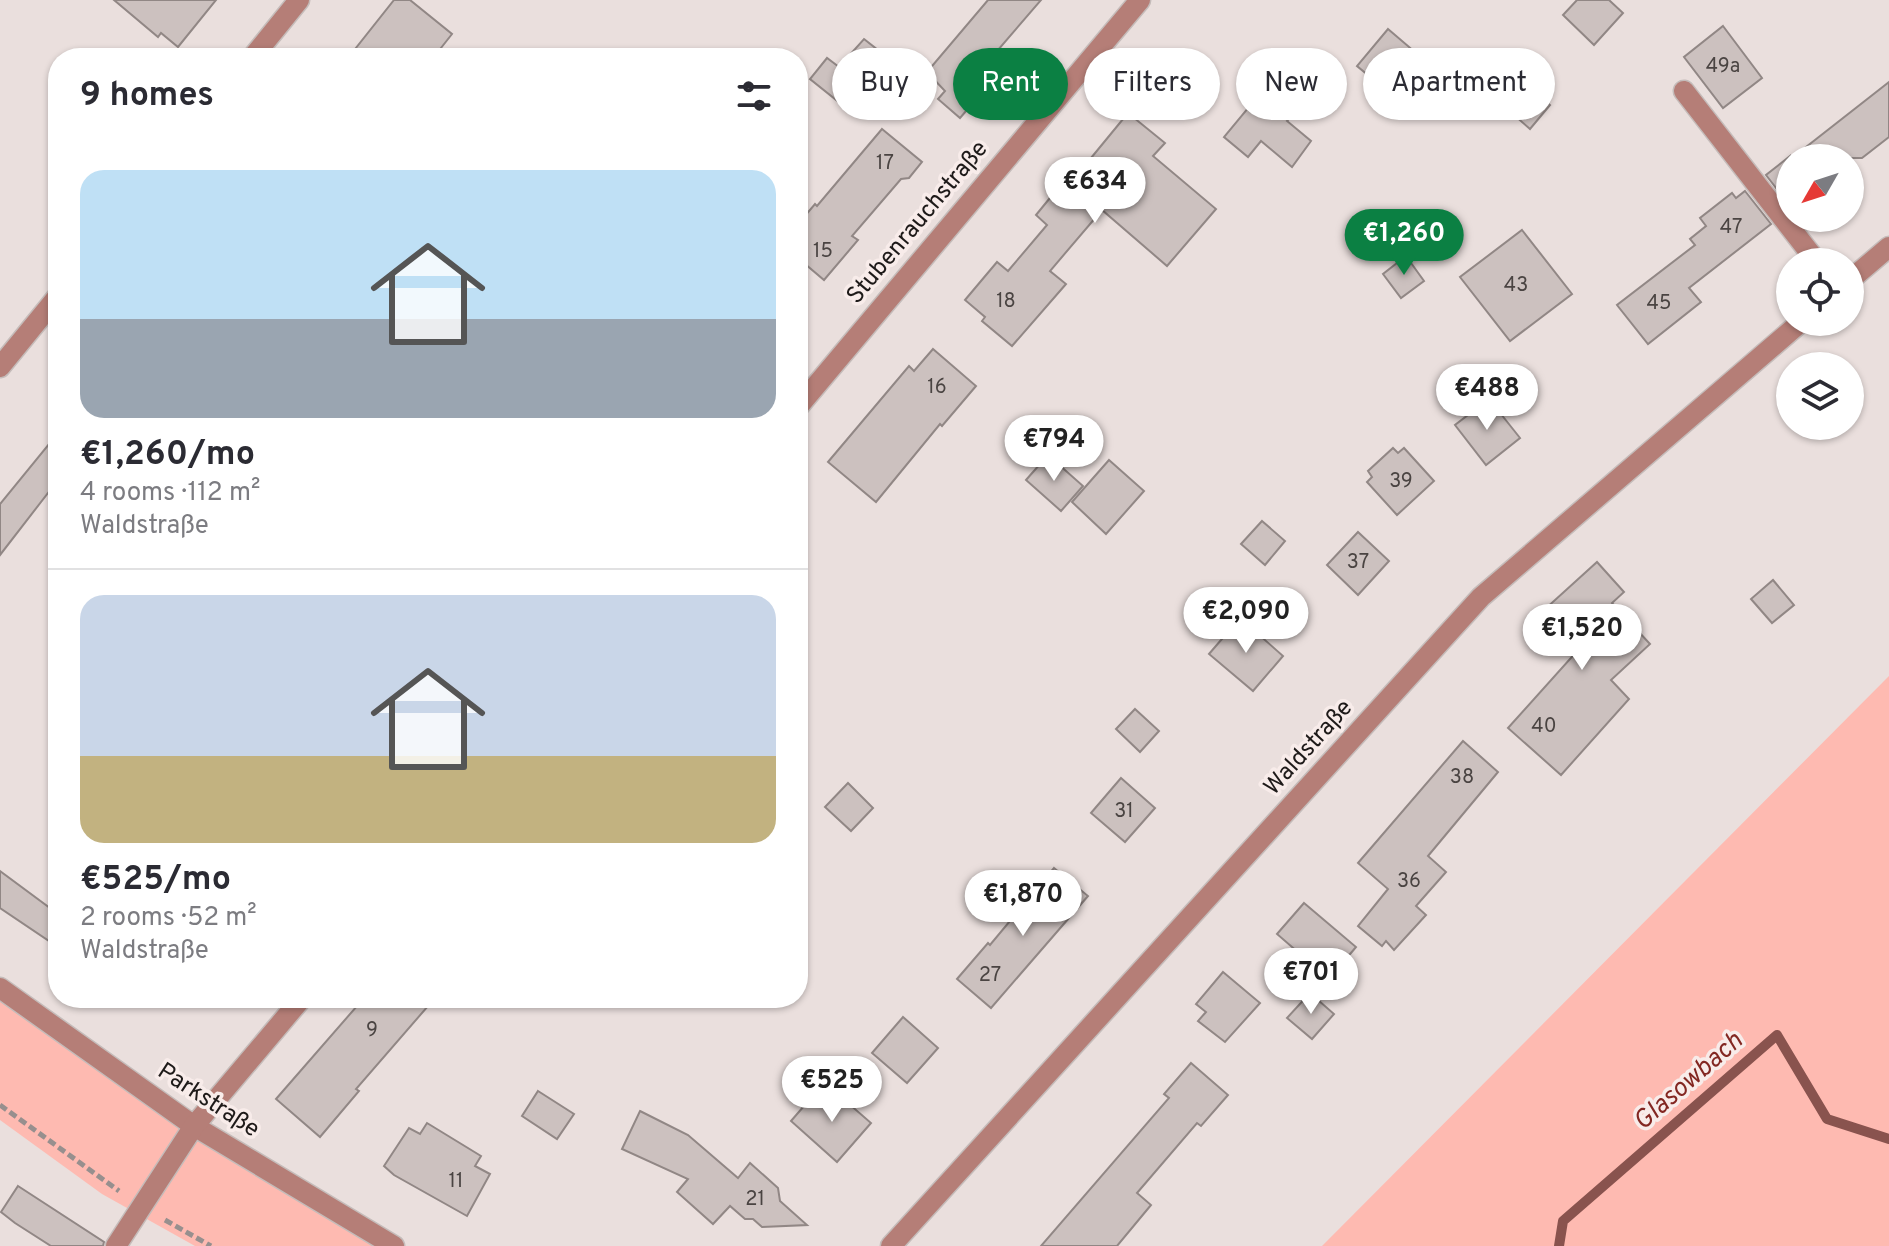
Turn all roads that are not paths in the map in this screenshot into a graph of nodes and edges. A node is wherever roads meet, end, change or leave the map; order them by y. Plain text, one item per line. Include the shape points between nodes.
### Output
1 (299, 0) edge
2 (1140, 0) edge
3 (260, 48) edge
4 (1684, 91) dead end
5 (1889, 247) edge
6 (1806, 248) edge
7 (1864, 268) edge
8 (48, 308) edge
9 (1785, 336) edge
10 (0, 367) edge
11 (808, 395) edge
12 (0, 988) edge
13 (294, 1008) edge
14 (194, 1126) junction
15 (116, 1246) edge
16 (394, 1246) edge
17 (891, 1246) edge

1 - 3 street
2 - 11 street, Stubenrauchstraße
4 - 6 street
5 - 7 street
8 - 10 street
9 - 17 street, Waldstraße via 1481,597
12 - 14 street, Parkstraße
13 - 14 street
14 - 15 street
14 - 16 street, Parkstraße

